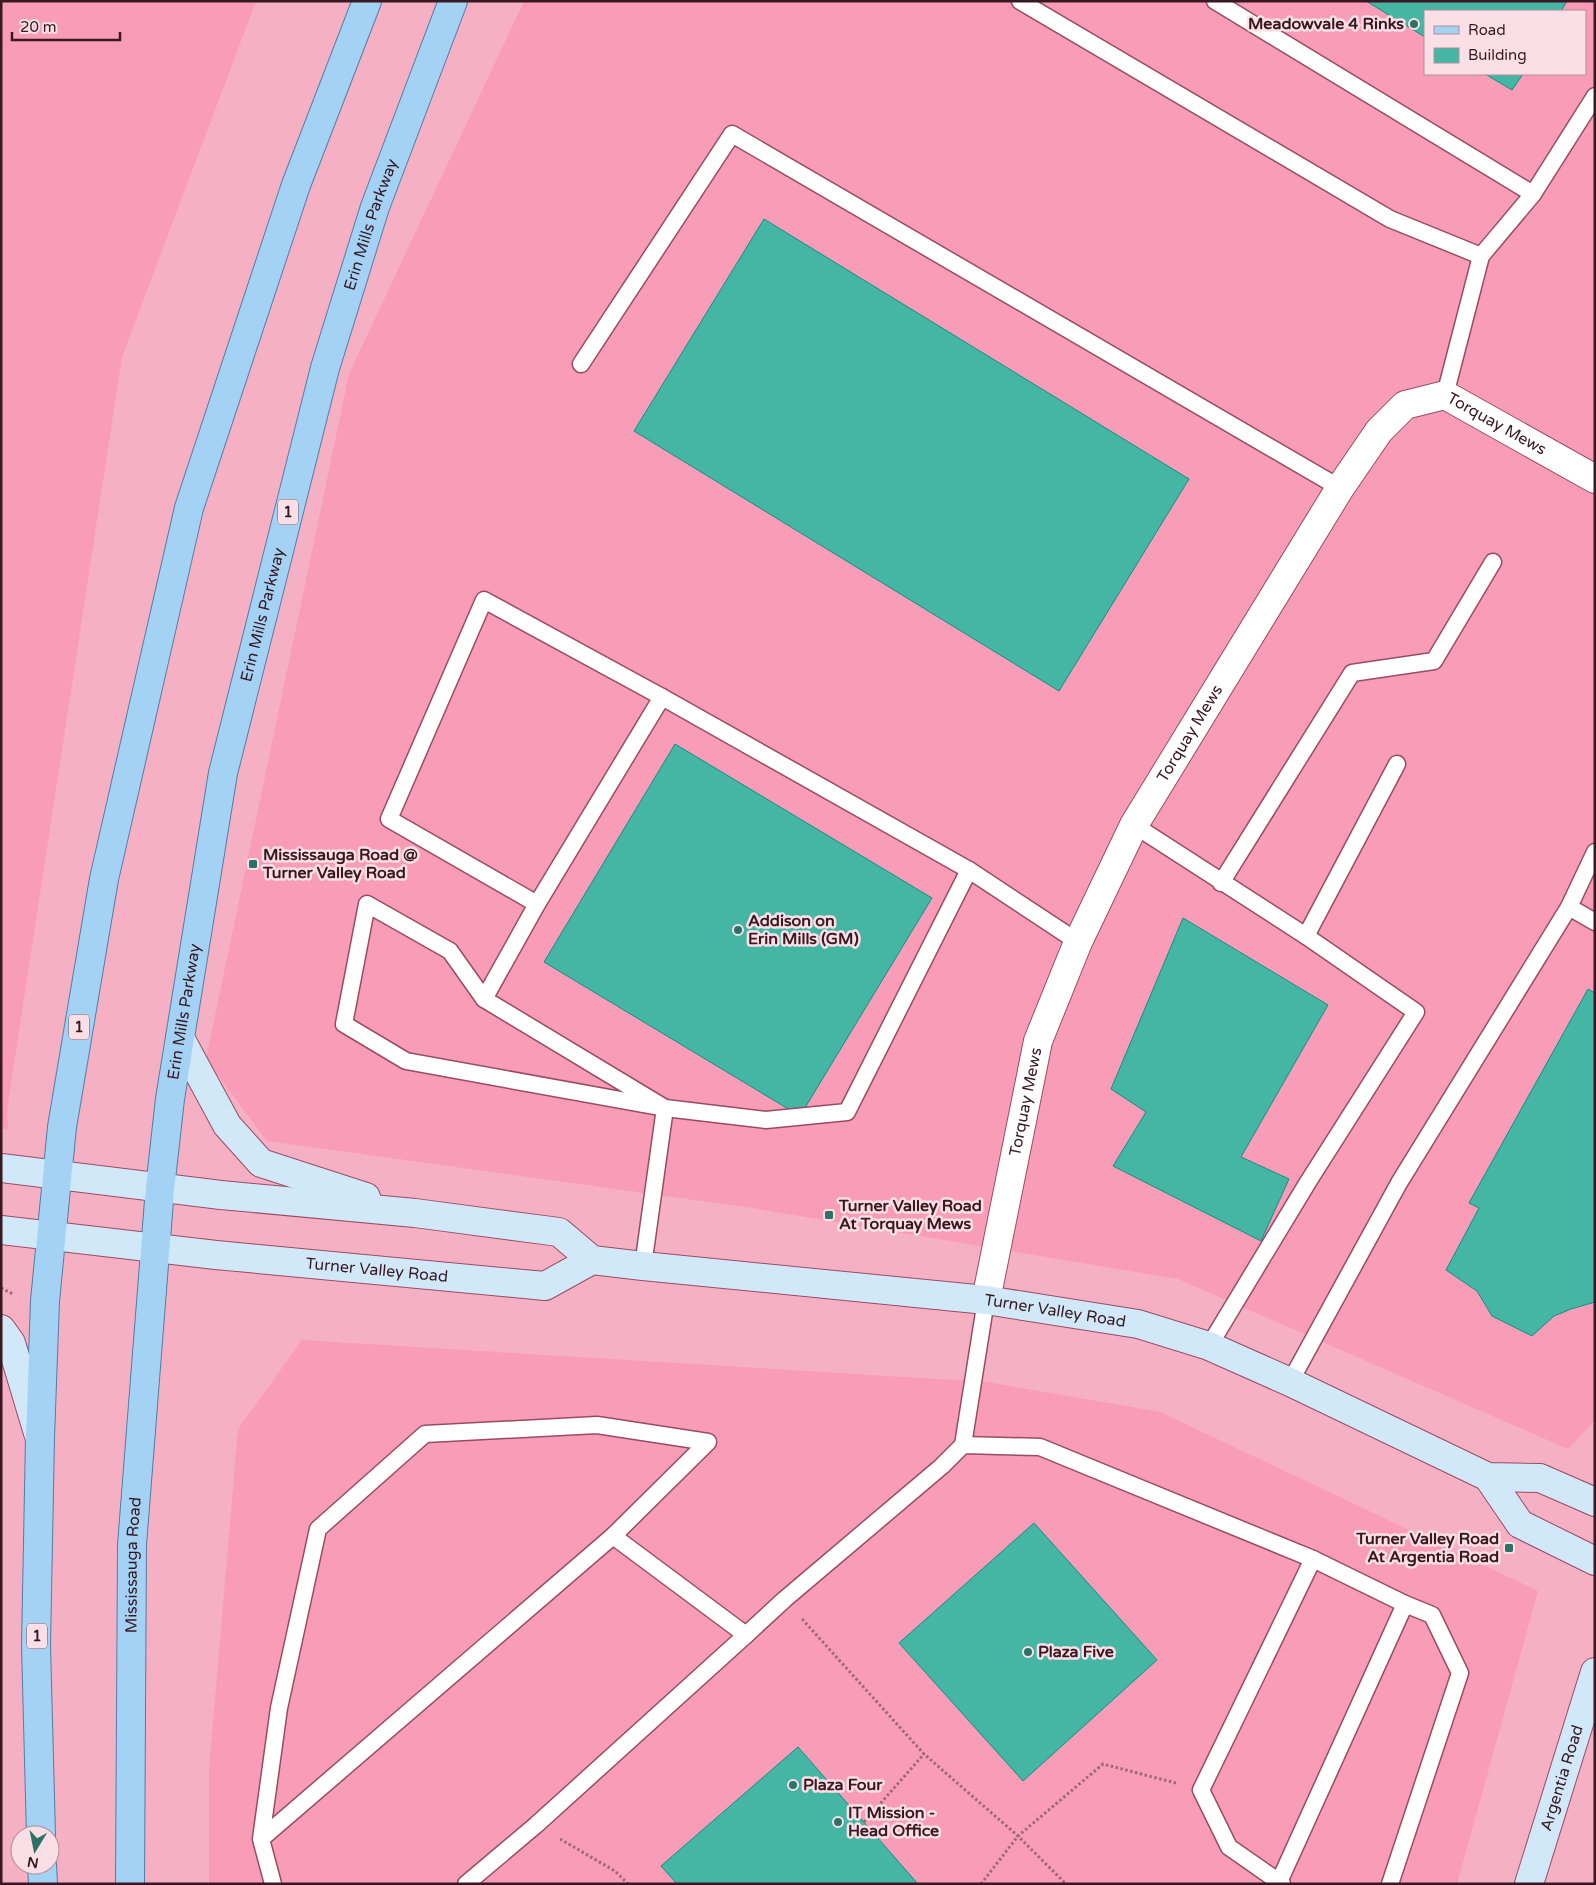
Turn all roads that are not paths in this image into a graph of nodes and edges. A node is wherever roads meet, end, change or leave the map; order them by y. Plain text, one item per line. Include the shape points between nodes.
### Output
1 (367, 1) edge
2 (453, 1) edge
3 (1020, 1) edge
4 (1214, 1) edge
5 (1595, 96) edge
6 (1534, 194) junction
7 (1481, 256) junction
8 (582, 364) dead end
9 (1445, 395) junction
10 (1595, 479) edge
11 (1340, 488) junction
12 (1493, 562) dead end
13 (662, 697) junction
14 (1397, 764) dead end
15 (1134, 825) junction
16 (1595, 852) edge
17 (969, 870) junction
18 (1221, 883) junction
19 (537, 904) junction
20 (1569, 908) junction
21 (1595, 922) edge
22 (1306, 936) junction
23 (1078, 942) junction
24 (484, 999) junction
25 (180, 1038) junction
26 (665, 1108) junction
27 (1, 1168) edge
28 (57, 1175) junction
29 (160, 1188) junction
30 (415, 1213) junction
31 (1, 1230) edge
32 (51, 1236) junction
33 (155, 1248) junction
34 (592, 1260) junction
35 (643, 1266) junction
36 (986, 1300) junction
37 (1, 1329) edge
38 (1209, 1346) junction
39 (1290, 1382) junction
40 (40, 1438) junction
41 (963, 1445) junction
42 (1488, 1477) junction
43 (1595, 1502) edge
44 (613, 1536) junction
45 (1313, 1559) junction
46 (1595, 1561) edge
47 (1405, 1604) junction
48 (746, 1635) junction
49 (1595, 1672) edge
50 (42, 1825) edge
51 (261, 1839) junction
52 (1280, 1883) edge
53 (130, 1884) edge
54 (273, 1884) edge
55 (466, 1884) edge
56 (1390, 1884) edge
57 (1529, 1884) edge

1 - 28 main road, 1 via 296,185 189,508 104,879 62,1127
2 - 25 main road, Erin Mills Parkway / 1 via 375,207 325,368 222,773
3 - 7 lane via 1390,219
4 - 6 lane
5 - 6 lane
6 - 7 lane
7 - 9 lane
8 - 11 lane via 732,134
9 - 10 street, Torquay Mews
9 - 11 street, Torquay Mews via 1405,405 1379,432
11 - 15 street, Torquay Mews
12 - 18 lane via 1434,661 1352,673
13 - 17 lane
13 - 19 lane
13 - 19 lane via 484,600 389,819
14 - 22 lane
15 - 18 lane
15 - 23 street, Torquay Mews
16 - 20 lane
17 - 23 lane
17 - 26 lane via 847,1112 766,1120
18 - 22 lane
19 - 24 lane
20 - 21 lane
20 - 39 lane via 1399,1183
22 - 38 lane via 1416,1012
23 - 36 street, Torquay Mews via 1038,1042
24 - 26 lane
24 - 26 lane via 450,951 367,904 344,1024 406,1060
25 - 29 main road, Erin Mills Parkway / 1
25 - 30 street via 227,1126 261,1163
26 - 35 lane
27 - 28 street
28 - 29 street
28 - 32 main road, 1
29 - 30 street
29 - 33 main road, Mississauga Road / 1
30 - 34 street via 558,1232
31 - 32 street
32 - 33 street
32 - 40 main road, 1
33 - 34 street, Turner Valley Road via 545,1286
33 - 53 main road, Mississauga Road / 1 via 132,1545
34 - 35 street, Turner Valley Road
35 - 36 street, Turner Valley Road
36 - 38 street, Turner Valley Road via 1138,1324
36 - 41 lane
37 - 40 street via 11,1343
38 - 39 street, Turner Valley Road
39 - 42 street, Turner Valley Road
40 - 50 main road, 1 via 36,1646
41 - 45 lane via 1040,1447
41 - 48 lane
42 - 43 street, Turner Valley Road via 1540,1478
42 - 46 street via 1520,1524
44 - 48 lane
44 - 51 lane
44 - 51 lane via 708,1442 597,1424 424,1434 318,1530 279,1708
45 - 47 lane
45 - 52 lane via 1201,1790 1229,1847
47 - 52 lane
47 - 56 lane via 1432,1616 1460,1673
48 - 55 lane
49 - 57 street, Argentia Road
51 - 54 lane

